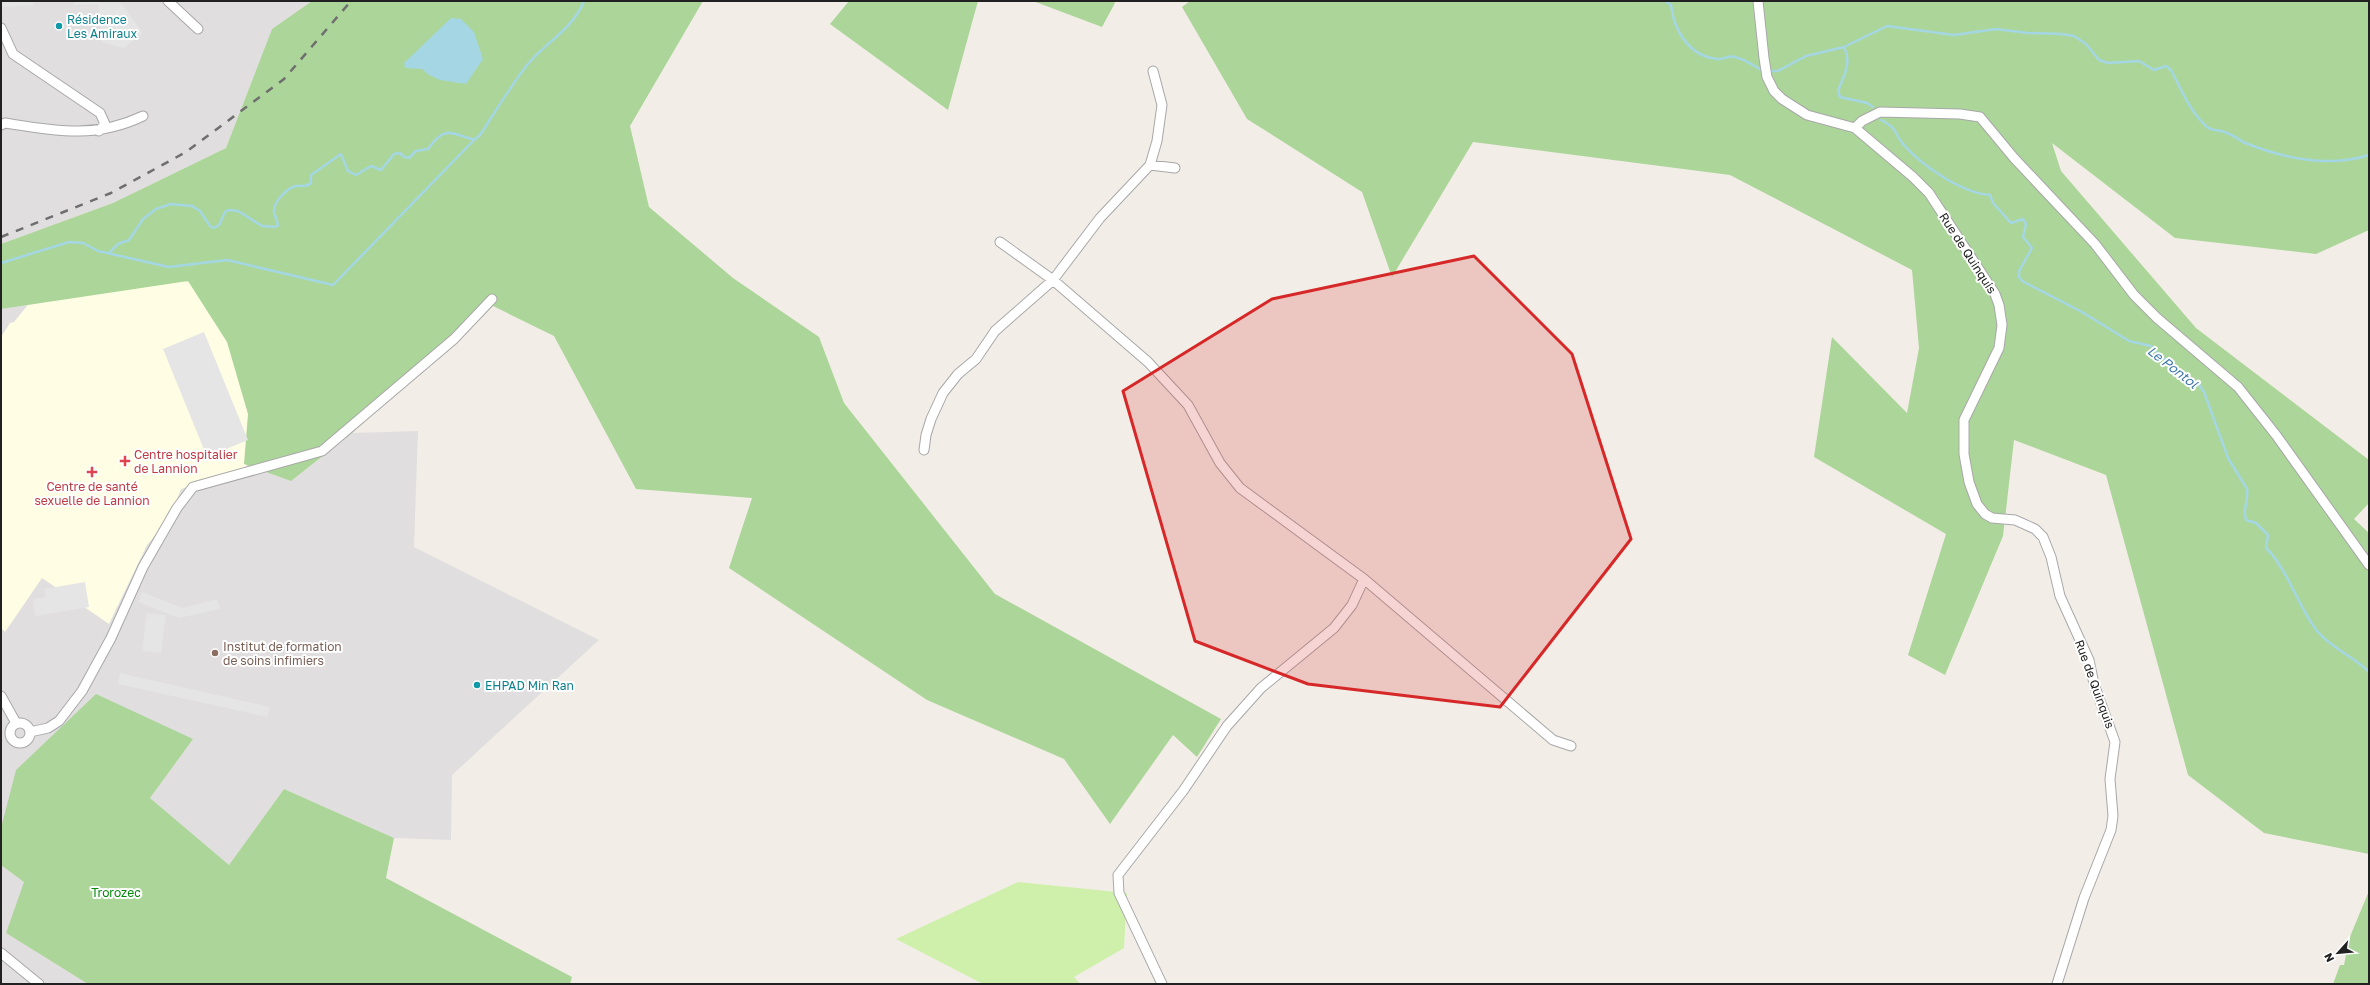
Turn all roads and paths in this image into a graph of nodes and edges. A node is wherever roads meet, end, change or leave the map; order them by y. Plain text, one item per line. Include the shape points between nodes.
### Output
1 (168, 1) edge
2 (1758, 1) edge
3 (1, 28) edge
4 (198, 29) dead end
5 (1153, 71) dead end
6 (143, 116) dead end
7 (1, 124) edge
8 (1855, 128) junction
9 (100, 131) junction
10 (1150, 165) junction
11 (1175, 168) dead end
12 (1000, 242) dead end
13 (1053, 280) junction
14 (492, 298) dead end
15 (924, 450) dead end
16 (2369, 565) edge
17 (1364, 579) junction
18 (1, 696) edge
19 (16, 723) junction
20 (30, 732) junction
21 (10, 737) junction
22 (1, 739) edge
23 (1571, 746) dead end
24 (1, 954) edge
25 (39, 984) edge
26 (1162, 984) edge
27 (2057, 984) edge

1 - 4 street
2 - 8 street via 1767,77 1774,91 1807,115
3 - 9 street via 13,54 100,114 105,124
5 - 10 street via 1162,105 1157,141
6 - 9 street
7 - 9 street via 46,130
8 - 16 street via 1862,121 1880,112 1980,117 2014,158 2095,244 2134,295 2168,328 2238,387 2276,435
8 - 27 street, Rue de Quinquis via 1929,193 1995,294 2002,325 1999,348 1964,420 1964,454 1969,482 1977,504 1984,514 1992,518 2015,520 2036,529 2043,537 2051,557 2060,596 2089,660 2094,684 2115,742 2110,779 2113,816 2111,830 2084,898
10 - 11 street
10 - 13 street via 1100,218
12 - 13 street
13 - 15 street via 995,332 976,358 947,388 931,419
13 - 17 street via 1148,362 1188,405 1220,463 1240,488
14 - 20 street via 454,339 322,451 193,487 177,508 143,567 111,638 82,691 59,721 48,728
17 - 23 street via 1553,740
17 - 26 street via 1352,605 1334,628 1262,688 1227,726 1184,791 1118,875 1119,893
18 - 19 street
19 - 20 street via 26,725
19 - 21 street via 11,728
20 - 21 street via 28,739 21,743 14,742
21 - 22 street
24 - 25 street

